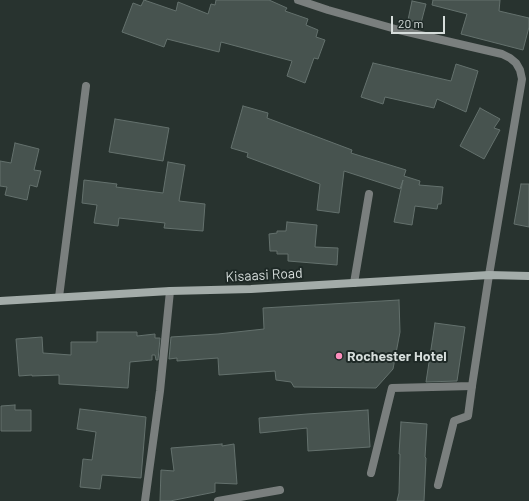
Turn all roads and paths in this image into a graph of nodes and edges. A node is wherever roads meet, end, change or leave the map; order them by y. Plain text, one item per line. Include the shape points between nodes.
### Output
1 (298, 0) edge
2 (86, 86) dead end
3 (369, 194) dead end
4 (489, 275) junction
5 (529, 276) edge
6 (354, 284) junction
7 (170, 291) junction
8 (59, 297) junction
9 (0, 301) edge
10 (472, 386) junction
11 (371, 473) dead end
12 (438, 485) dead end
13 (280, 490) dead end
14 (146, 501) edge
15 (218, 501) edge

1 - 4 street via 399,30 502,54 516,63 522,79
2 - 8 street
3 - 6 street
4 - 5 main road, Kisaasi Road
4 - 6 main road, Kisaasi Road
4 - 10 street
6 - 7 main road, Kisaasi Road
7 - 8 main road, Kisaasi Road
7 - 14 street
8 - 9 main road, Kisaasi Road
10 - 11 street via 392,388
10 - 12 street via 468,416 454,421
13 - 15 street

